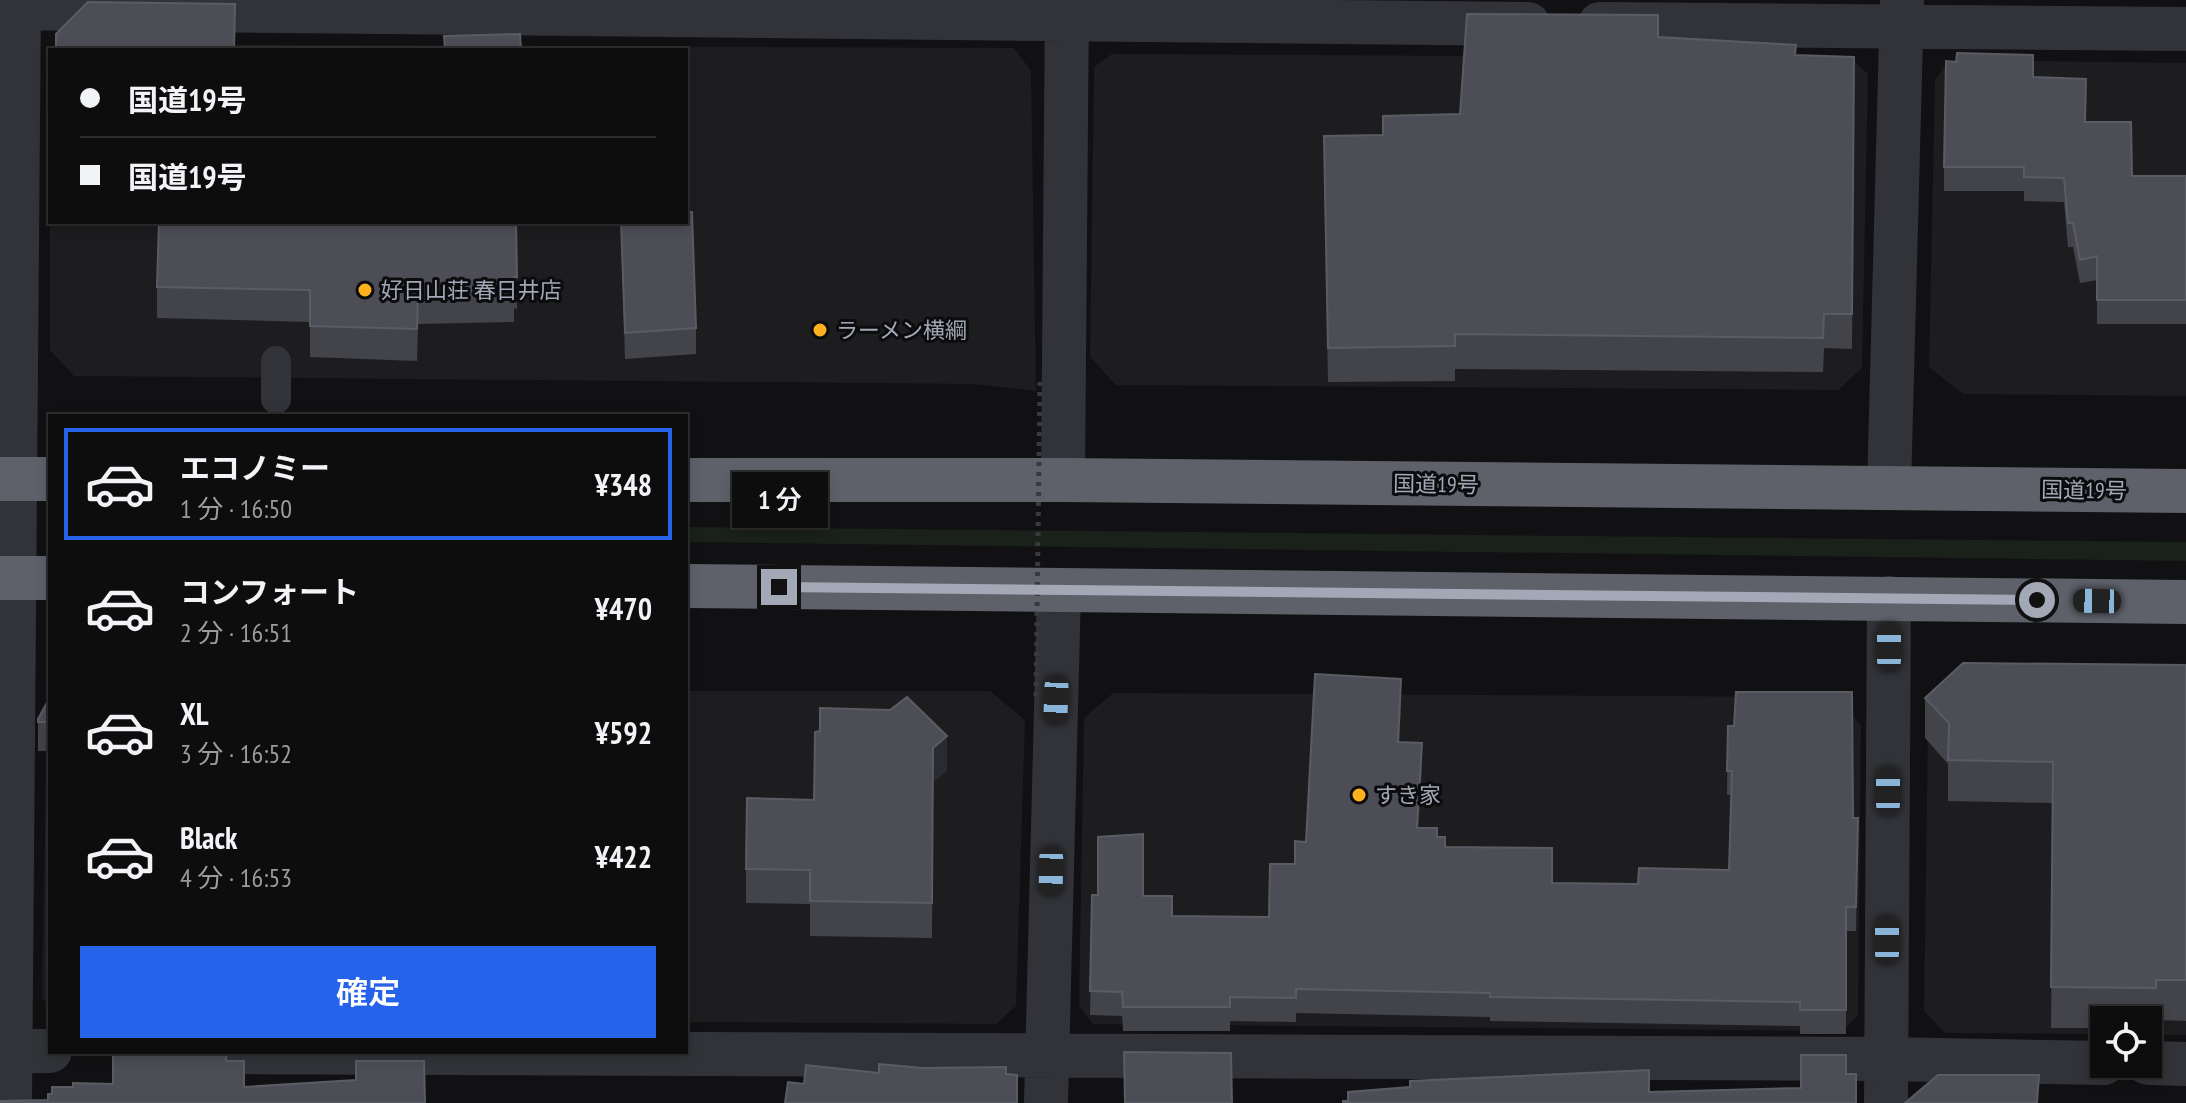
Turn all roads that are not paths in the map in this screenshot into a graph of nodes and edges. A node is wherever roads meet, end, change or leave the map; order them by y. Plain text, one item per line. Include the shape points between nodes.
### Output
1 (13, 5) edge
2 (1067, 10) edge
3 (1902, 13) edge
4 (2186, 29) edge
5 (276, 361) dead end
6 (276, 399) dead end
7 (21, 479) edge
8 (688, 480) edge
9 (1063, 480) junction
10 (1889, 488) junction
11 (2186, 491) edge
12 (21, 578) edge
13 (688, 586) edge
14 (1059, 590) junction
15 (1889, 598) junction
16 (2186, 602) edge
17 (20, 1051) edge
18 (552, 1054) edge
19 (1046, 1057) junction
20 (1887, 1059) junction
21 (2090, 1063) edge
22 (2162, 1063) edge
23 (2186, 1064) edge
24 (10, 1103) edge
25 (1046, 1103) edge
26 (1886, 1103) edge

1 - 2 street
1 - 7 street
2 - 3 street
2 - 9 street
3 - 4 street
3 - 10 street
5 - 6 lane
7 - 12 street
8 - 9 highway, 国道19号
9 - 10 highway, 国道19号
10 - 11 highway, 国道19号
12 - 17 street
13 - 14 highway
14 - 15 highway
14 - 19 street
15 - 16 highway
15 - 20 street
17 - 24 street
18 - 19 street
19 - 20 street
19 - 25 street
20 - 21 street
20 - 26 street
22 - 23 street

